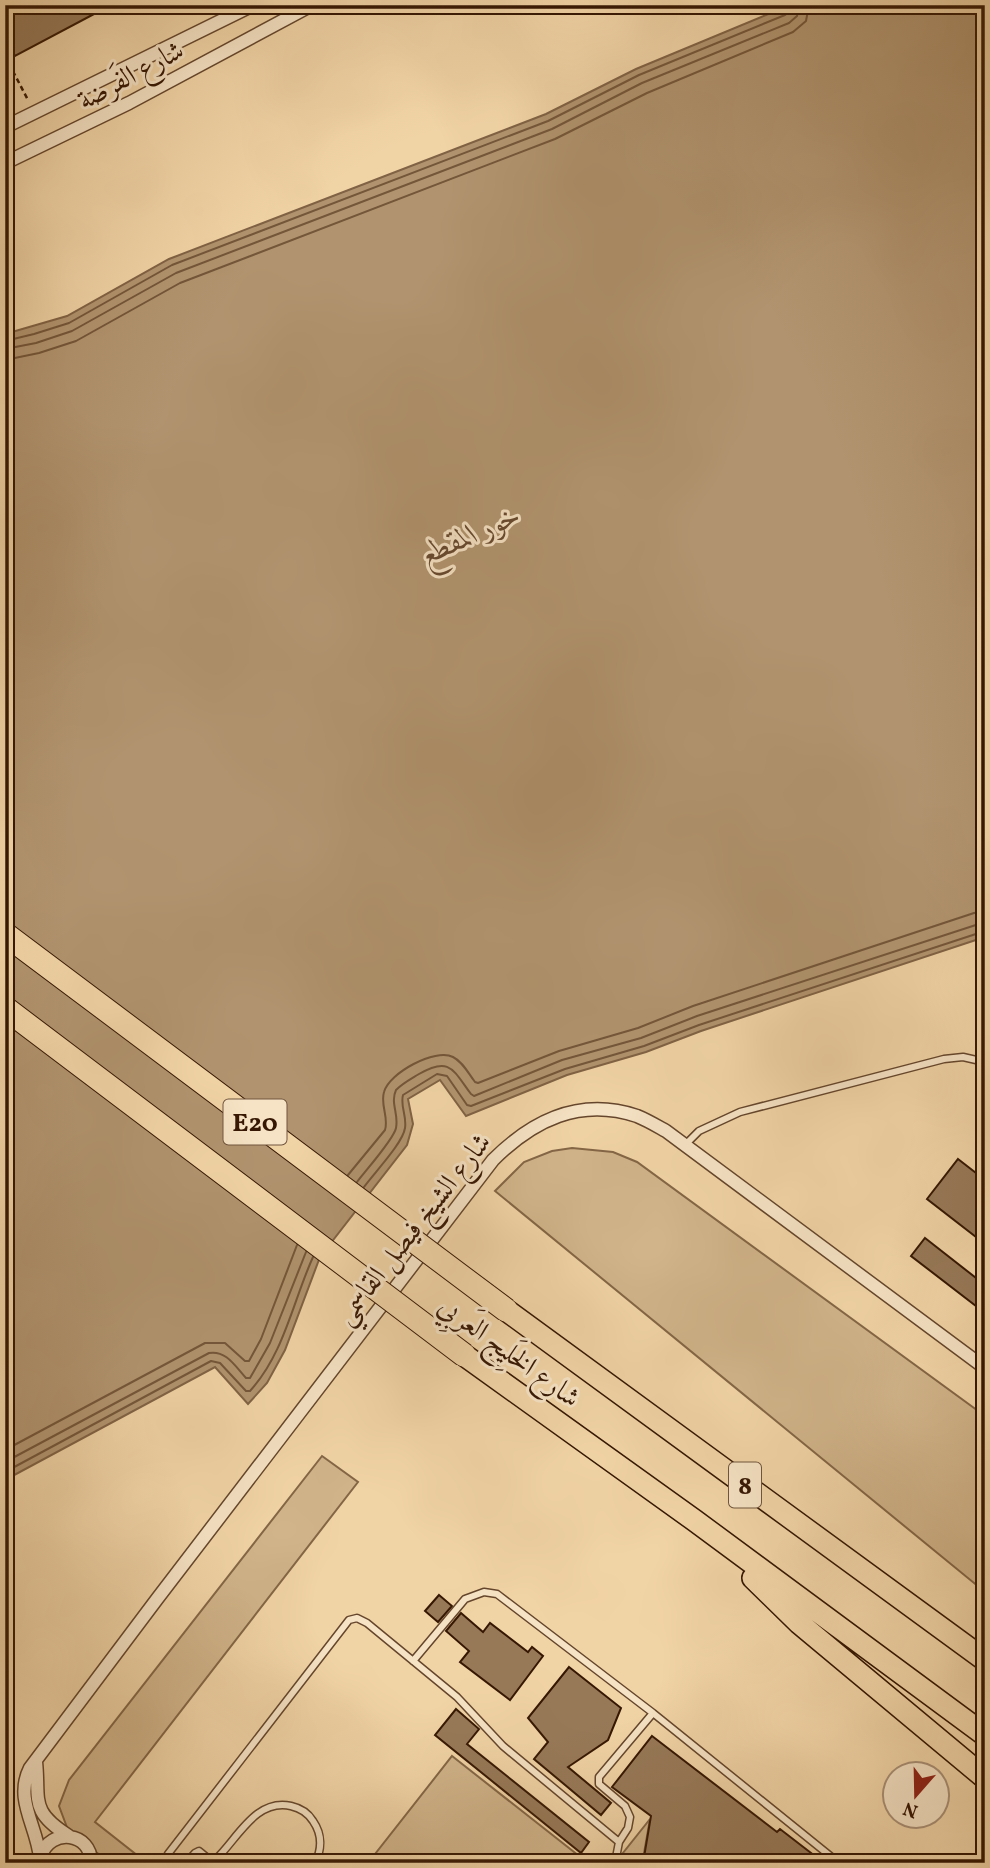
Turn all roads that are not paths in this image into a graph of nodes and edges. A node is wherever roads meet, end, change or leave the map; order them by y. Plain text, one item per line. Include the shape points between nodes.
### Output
1 (253, 5) edge
2 (312, 5) edge
3 (5, 127) edge
4 (5, 163) edge
5 (5, 934) edge
6 (5, 1008) edge
7 (985, 1062) edge
8 (685, 1145) junction
9 (506, 1310) joint
10 (464, 1355) joint
11 (985, 1368) edge
12 (694, 1520) junction
13 (985, 1660) edge
14 (413, 1661) junction
15 (653, 1713) junction
16 (985, 1735) edge
17 (36, 1762) junction
18 (985, 1777) edge
19 (69, 1836) junction
20 (619, 1842) junction
21 (168, 1854) dead end
22 (40, 1860) edge
23 (93, 1860) edge
24 (186, 1863) edge
25 (315, 1863) edge
26 (615, 1863) edge
27 (839, 1863) edge

1 - 3 street, شارع الفَرضة
2 - 4 street, شارع الفَرضة
5 - 9 highway, شارع الخَلِيج العَربِي / E20, bridge
6 - 10 highway, شارع الخَلِيج العَربِي / E20, bridge
7 - 8 lane via 944,1059 740,1112 699,1131
8 - 11 street, شارع الشيخ فيصل القاسمي
8 - 17 street, شارع الشيخ فيصل القاسمي via 637,1116 604,1110 571,1112 540,1122 513,1140 434,1236
9 - 13 highway, شارع الخَلِيج العَربِي / 8
10 - 12 highway, شارع الخَلِيج العَربِي / 8
12 - 16 highway, شارع الخَلِيج العَربِي / 8
12 - 18 highway via 800,1623
14 - 15 lane via 464,1600 491,1592
14 - 20 lane via 457,1697 503,1745
14 - 21 lane via 364,1620 349,1620
15 - 20 lane via 599,1777 599,1784 630,1816
15 - 27 lane
17 - 19 street via 38,1803 52,1824
17 - 22 street, شارع الشيخ فيصل القاسمي via 26,1776 24,1794
19 - 22 street via 47,1844
19 - 23 street via 83,1842
20 - 26 lane
24 - 25 lane via 197,1852 215,1860 258,1812 281,1804 297,1808 315,1824 320,1847

